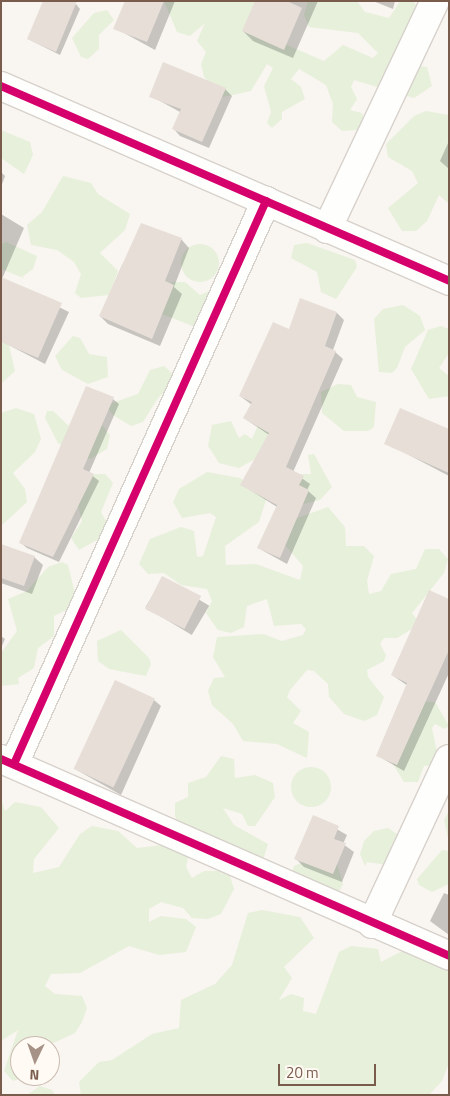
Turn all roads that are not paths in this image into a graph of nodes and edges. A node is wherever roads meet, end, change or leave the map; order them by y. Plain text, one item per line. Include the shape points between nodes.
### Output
1 (435, 1) edge
2 (1, 86) edge
3 (266, 201) junction
4 (327, 229) junction
5 (449, 281) edge
6 (449, 759) edge
7 (8, 761) edge
8 (372, 924) junction
9 (449, 956) edge

1 - 4 street
2 - 3 street
3 - 4 street
3 - 7 street
4 - 5 street
6 - 8 street
7 - 8 street
8 - 9 street

